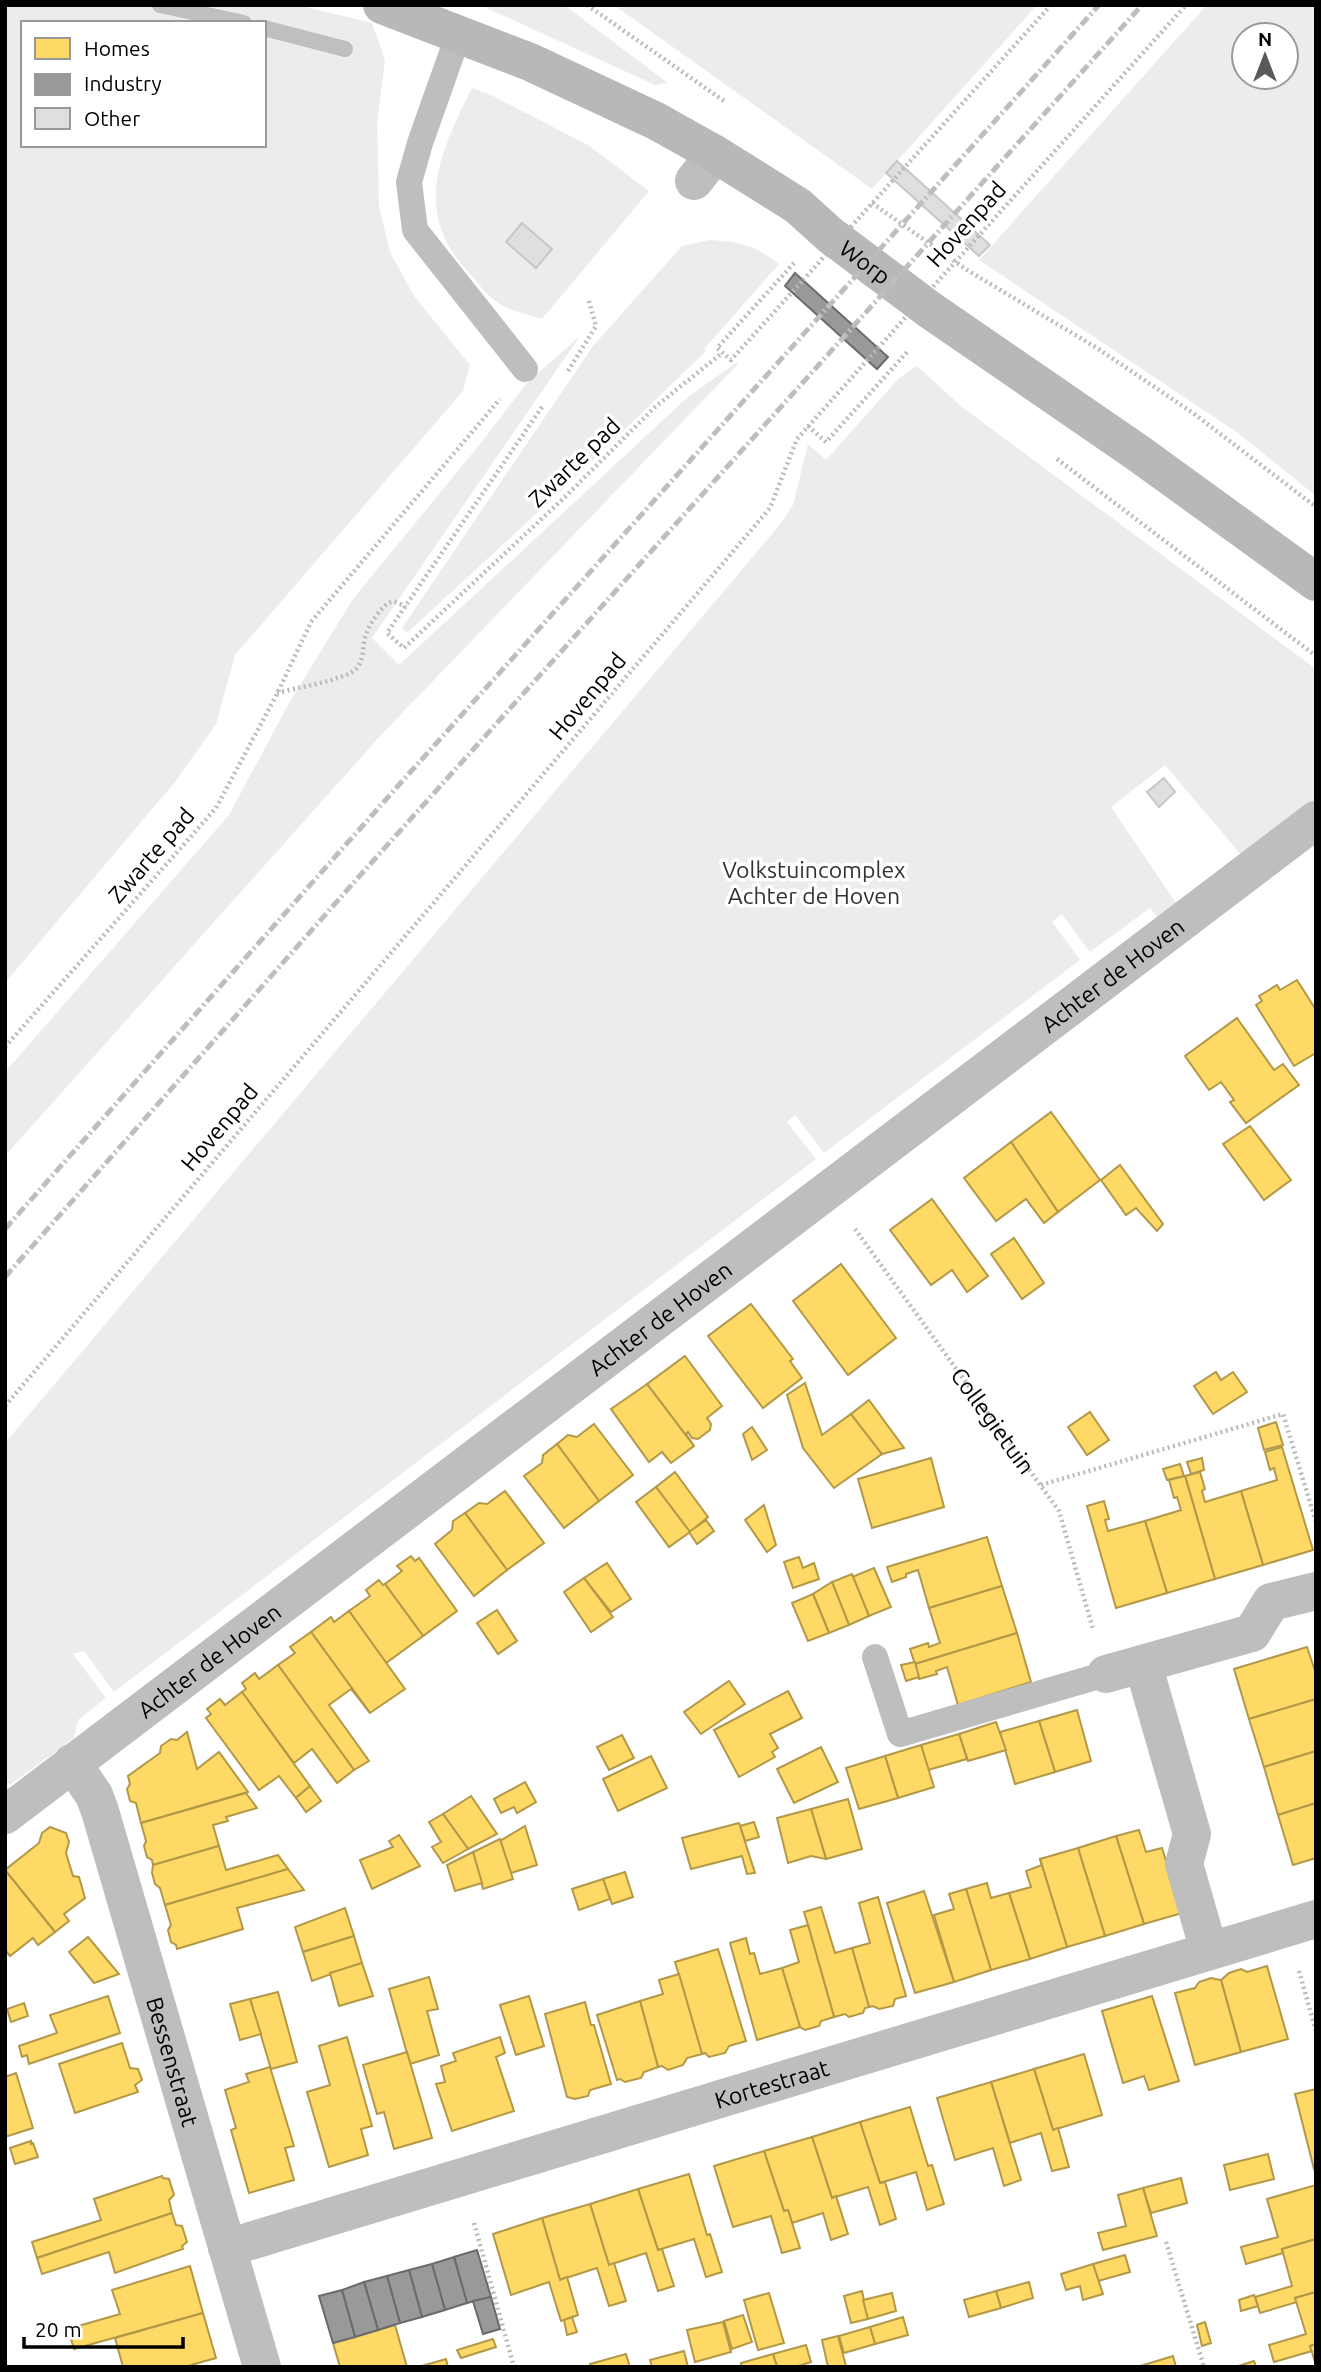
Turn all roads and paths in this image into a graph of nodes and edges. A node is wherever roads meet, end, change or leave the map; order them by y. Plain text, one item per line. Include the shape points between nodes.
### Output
1 (382, 5) edge
2 (587, 5) edge
3 (1051, 5) edge
4 (1186, 5) edge
5 (459, 33) junction
6 (734, 108) dead end
7 (865, 198) dead end
8 (797, 260) dead end
9 (589, 301) dead end
10 (911, 348) dead end
11 (722, 353) junction
12 (526, 369) joint
13 (567, 372) dead end
14 (544, 405) dead end
15 (808, 426) junction
16 (1316, 507) edge
17 (1316, 582) edge
18 (406, 607) junction
19 (277, 694) junction
20 (1316, 820) edge
21 (5, 1047) edge
22 (826, 1193) junction
23 (5, 1406) edge
24 (1041, 1485) junction
25 (1316, 1522) edge
26 (1316, 1591) edge
27 (875, 1657) dead end
28 (1143, 1664) junction
29 (1106, 1674) junction
30 (72, 1763) junction
31 (5, 1815) edge
32 (1301, 1923) edge
33 (1209, 1951) junction
34 (1316, 2031) edge
35 (461, 2177) junction
36 (1166, 2242) dead end
37 (227, 2248) junction
38 (262, 2367) edge
39 (514, 2367) edge
40 (1204, 2367) edge

1 - 5 street, Worp
2 - 6 path
3 - 11 path, Zwarte pad, bridge via 731,360
4 - 15 path, Hovenpad, bridge
5 - 12 lane via 409,183 415,230
5 - 17 street, Worp via 656,121 704,167 798,206 930,310
7 - 16 path via 967,270 1097,348 1193,413
8 - 11 path via 717,348
9 - 13 path via 596,327
10 - 15 path via 826,442
11 - 18 path, Zwarte pad via 655,407 404,648 387,633
12 - 19 path, Zwarte pad via 311,622
14 - 18 path, Zwarte pad
15 - 23 path, Hovenpad via 797,439 771,508
18 - 19 path via 394,601 381,611 366,633 363,658 356,669 342,678
19 - 21 path, Zwarte pad via 216,808
20 - 22 street, Achter de Hoven
22 - 24 path, Collegietuin
22 - 30 street, Achter de Hoven
24 - 25 path via 1283,1414
24 - 29 path, Collegietuin via 1059,1511
26 - 28 street via 1271,1602 1252,1633
27 - 29 lane via 900,1734
28 - 29 street
28 - 33 street via 1192,1834 1184,1864
30 - 31 street, Achter de Hoven
30 - 37 street, Bessenstraat via 100,1811
32 - 33 street, Kortestraat
32 - 34 path
33 - 35 street, Kortestraat
35 - 37 street, Kortestraat
35 - 39 path
36 - 40 path
37 - 38 street, Bessenstraat

